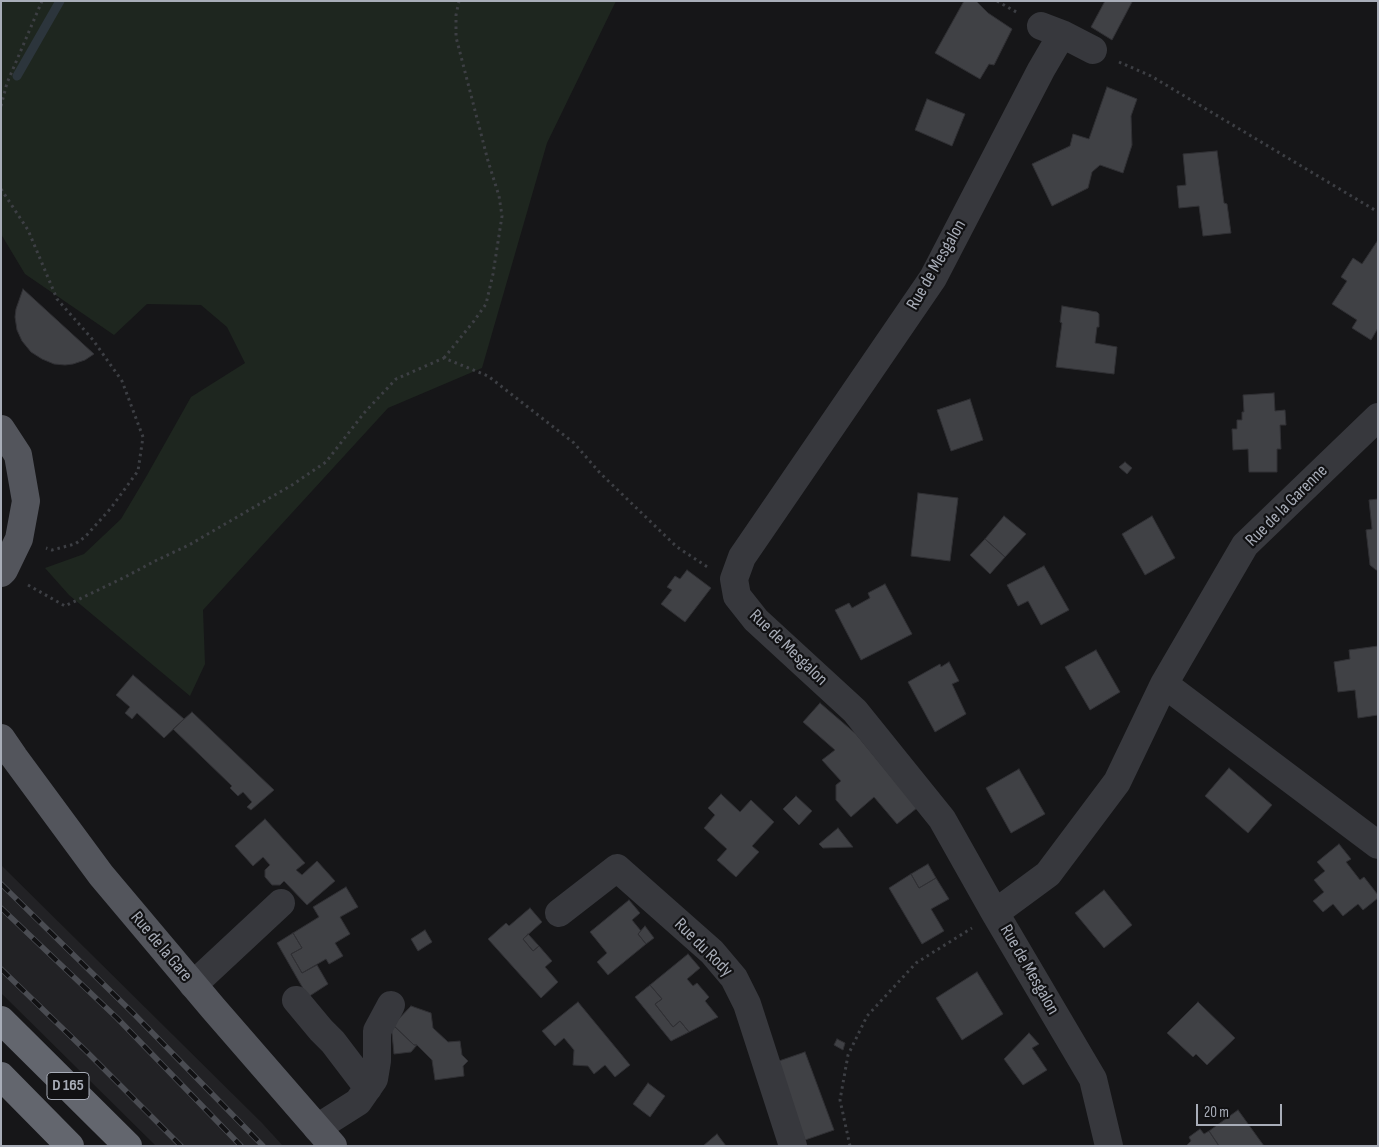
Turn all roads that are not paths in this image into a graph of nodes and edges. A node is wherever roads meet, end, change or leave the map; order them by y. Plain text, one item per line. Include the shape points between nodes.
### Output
1 (1093, 50) road end
2 (1378, 417) edge
3 (1, 429) edge
4 (3, 571) edge
5 (1164, 684) junction
6 (1, 738) edge
7 (1378, 845) edge
8 (281, 903) dead end
9 (559, 913) dead end
10 (995, 913) junction
11 (193, 985) junction
12 (296, 1000) dead end
13 (391, 1005) dead end
14 (4, 1023) edge
15 (1, 1076) edge
16 (368, 1088) junction
17 (325, 1137) edge
18 (70, 1146) edge
19 (128, 1146) edge
20 (793, 1146) edge
21 (1108, 1146) edge

1 - 10 street, Rue de Mesgalon via 1051,30 1041,70 933,278 742,557 734,579 737,596 756,620 854,710 942,819
2 - 5 street, Rue de la Garenne via 1245,545
3 - 4 main road via 18,456 26,501 19,539
5 - 7 street
5 - 10 street, Rue de la Garenne via 1117,782 1048,874
6 - 11 main road, Rue de la Gare via 101,875
8 - 11 street
9 - 20 street, Rue du Rody via 617,868 712,952 734,978 747,1004
10 - 21 street, Rue de Mesgalon via 1093,1079
11 - 17 main road, Rue de la Gare
12 - 16 street
13 - 16 street via 377,1030 377,1060 374,1079
14 - 19 highway, D 165
15 - 18 highway, D 165
16 - 17 street

